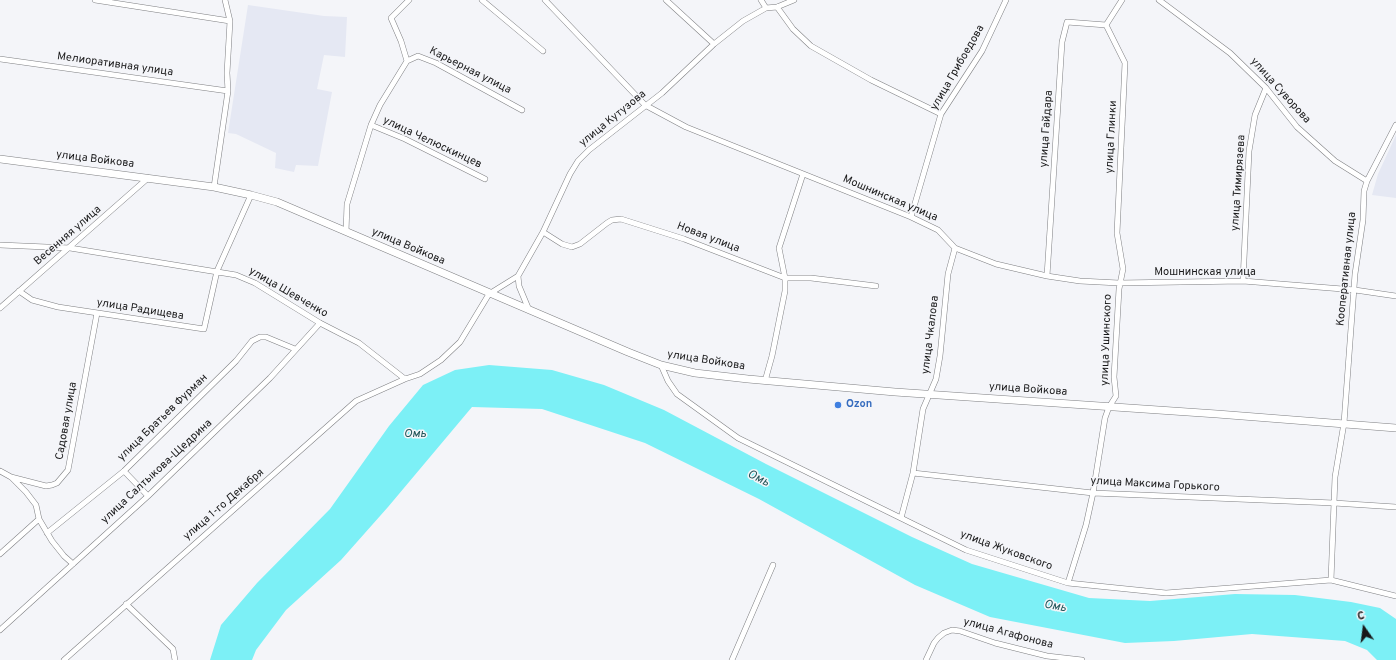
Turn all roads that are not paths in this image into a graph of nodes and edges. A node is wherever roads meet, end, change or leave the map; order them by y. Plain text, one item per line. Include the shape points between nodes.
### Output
1 (95, 0) edge
2 (226, 0) edge
3 (409, 0) edge
4 (482, 0) edge
5 (545, 0) edge
6 (666, 0) edge
7 (761, 0) edge
8 (794, 0) edge
9 (1006, 0) edge
10 (1122, 0) edge
11 (1159, 0) edge
12 (777, 7) junction
13 (766, 8) junction
14 (230, 21) junction
15 (1106, 25) junction
16 (714, 44) junction
17 (543, 51) dead end
18 (0, 59) edge
19 (407, 61) junction
20 (1266, 88) junction
21 (228, 91) junction
22 (645, 105) junction
23 (522, 110) dead end
24 (941, 114) junction
25 (371, 125) junction
26 (1396, 125) edge
27 (0, 160) edge
28 (803, 174) junction
29 (148, 178) junction
30 (485, 179) dead end
31 (1367, 181) junction
32 (214, 187) junction
33 (251, 195) junction
34 (911, 217) junction
35 (346, 232) junction
36 (543, 232) junction
37 (0, 245) edge
38 (70, 248) junction
39 (955, 248) junction
40 (217, 272) junction
41 (518, 276) junction
42 (1047, 276) junction
43 (785, 278) junction
44 (1243, 281) junction
45 (1119, 283) junction
46 (876, 286) dead end
47 (1355, 290) junction
48 (18, 291) junction
49 (489, 294) junction
50 (1396, 296) edge
51 (0, 308) edge
52 (529, 311) junction
53 (97, 313) junction
54 (320, 323) junction
55 (295, 349) junction
56 (661, 365) junction
57 (405, 379) junction
58 (765, 381) junction
59 (928, 394) junction
60 (1109, 407) junction
61 (1344, 423) junction
62 (1396, 428) edge
63 (0, 471) edge
64 (124, 471) junction
65 (913, 472) junction
66 (12, 477) junction
67 (1093, 493) junction
68 (148, 496) junction
69 (1334, 503) junction
70 (1396, 507) edge
71 (901, 518) junction
72 (39, 519) junction
73 (47, 533) junction
74 (0, 554) edge
75 (73, 564) junction
76 (773, 565) dead end
77 (1331, 580) junction
78 (1068, 584) junction
79 (1396, 596) edge
80 (126, 604) junction
81 (0, 630) edge
82 (64, 660) edge
83 (175, 660) edge
84 (732, 660) edge
85 (926, 660) edge
86 (1082, 660) edge

1 - 14 street
2 - 14 street
3 - 19 street via 391,18
4 - 17 street
5 - 22 street, Мошнинская улица
6 - 16 street
7 - 13 street
8 - 12 street, улица Кутузова
9 - 24 street, улица Грибоедова via 982,51
10 - 15 street
11 - 20 street, улица Суворова via 1230,53
12 - 13 street, улица Кутузова
12 - 24 street via 810,46 871,80
13 - 16 street, улица Кутузова via 743,21
14 - 21 street
15 - 42 street, улица Гайдара via 1068,22 1062,42
15 - 45 street, улица Глинки via 1125,63 1117,233 1123,269
16 - 22 street, улица Кутузова via 662,93
18 - 21 street, Мелиоративная улица
19 - 23 street, Карьерная улица via 418,56
19 - 25 street
20 - 31 street, улица Суворова via 1297,127 1335,161
20 - 44 street, улица Тимирязева via 1255,115 1249,151
21 - 32 street
22 - 28 street, Мошнинская улица via 686,127
22 - 36 street, улица Кутузова via 578,161
24 - 34 street, улица Грибоедова
25 - 30 street, улица Челюскинцев
25 - 35 street via 346,204
26 - 31 street, Кооперативная улица
27 - 29 main road, улица Войкова
28 - 34 street, Мошнинская улица
28 - 43 street via 779,248
29 - 32 main road, улица Войкова
29 - 38 street, Весенняя улица
31 - 47 street, Кооперативная улица
32 - 33 main road, улица Войкова
33 - 35 main road, улица Войкова via 278,202
33 - 40 street
34 - 39 street, Мошнинская улица via 938,230
35 - 49 main road, улица Войкова
36 - 41 street, улица Кутузова
36 - 43 street, Новая улица via 572,247 612,220 621,219 684,239
37 - 38 street, улица Шевченко
38 - 40 street, улица Шевченко
38 - 48 street, Весенняя улица
39 - 42 street, Мошнинская улица via 996,264
39 - 59 street, улица Чкалова via 948,274 936,379
40 - 53 street, улица Радищева via 204,329
40 - 54 street, улица Шевченко via 236,275 255,283
41 - 49 street, улица Кутузова
41 - 52 street via 519,286
42 - 45 street, Мошнинская улица
43 - 46 street, Новая улица via 811,278
43 - 58 street via 785,291
44 - 45 street, Мошнинская улица
44 - 47 street, Мошнинская улица
45 - 60 street, улица Ушинского via 1114,377 1116,396
47 - 50 street, Мошнинская улица
47 - 61 street, Кооперативная улица
48 - 51 street, Весенняя улица
48 - 53 street, улица Радищева via 42,303
49 - 52 main road, улица Войкова
49 - 57 street via 460,342 441,360 420,374
52 - 56 main road, улица Войкова
53 - 66 street, Садовая улица via 68,470 58,483 46,486
54 - 55 street, улица Салтыкова-Щедрина
54 - 57 street, улица Шевченко via 359,343
55 - 64 street, улица Братьев Фурман via 266,337 252,341 236,361
55 - 68 street, улица Салтыкова-Щедрина via 270,378
56 - 58 main road, улица Войкова via 695,373
56 - 71 street, улица Жуковского via 677,394 738,438
57 - 80 street, улица 1-го Декабря via 356,401
58 - 59 main road, улица Войкова
59 - 60 main road, улица Войкова
59 - 65 street, улица Чкалова via 923,409
60 - 61 main road, улица Войкова
60 - 67 street, улица Ушинского via 1104,418
61 - 62 main road, улица Войкова
61 - 69 street, Кооперативная улица via 1335,477
63 - 66 street
64 - 68 street
64 - 73 street, улица Братьев Фурман
65 - 67 street, улица Максима Горького
65 - 71 street, улица Чкалова
66 - 72 street via 36,505
67 - 69 street, улица Максима Горького
67 - 78 street, улица Ушинского
68 - 75 street, улица Салтыкова-Щедрина
69 - 70 street, улица Максима Горького
69 - 77 street, Кооперативная улица
71 - 78 street, улица Жуковского via 966,550
72 - 73 street
72 - 74 street
73 - 75 street
75 - 81 street, улица Салтыкова-Щедрина
76 - 84 street
77 - 78 street, улица Жуковского via 1166,593
77 - 79 street, улица Жуковского
80 - 82 street, улица 1-го Декабря
80 - 83 street via 173,649
85 - 86 street, улица Агафонова via 938,638 952,630 1047,656

